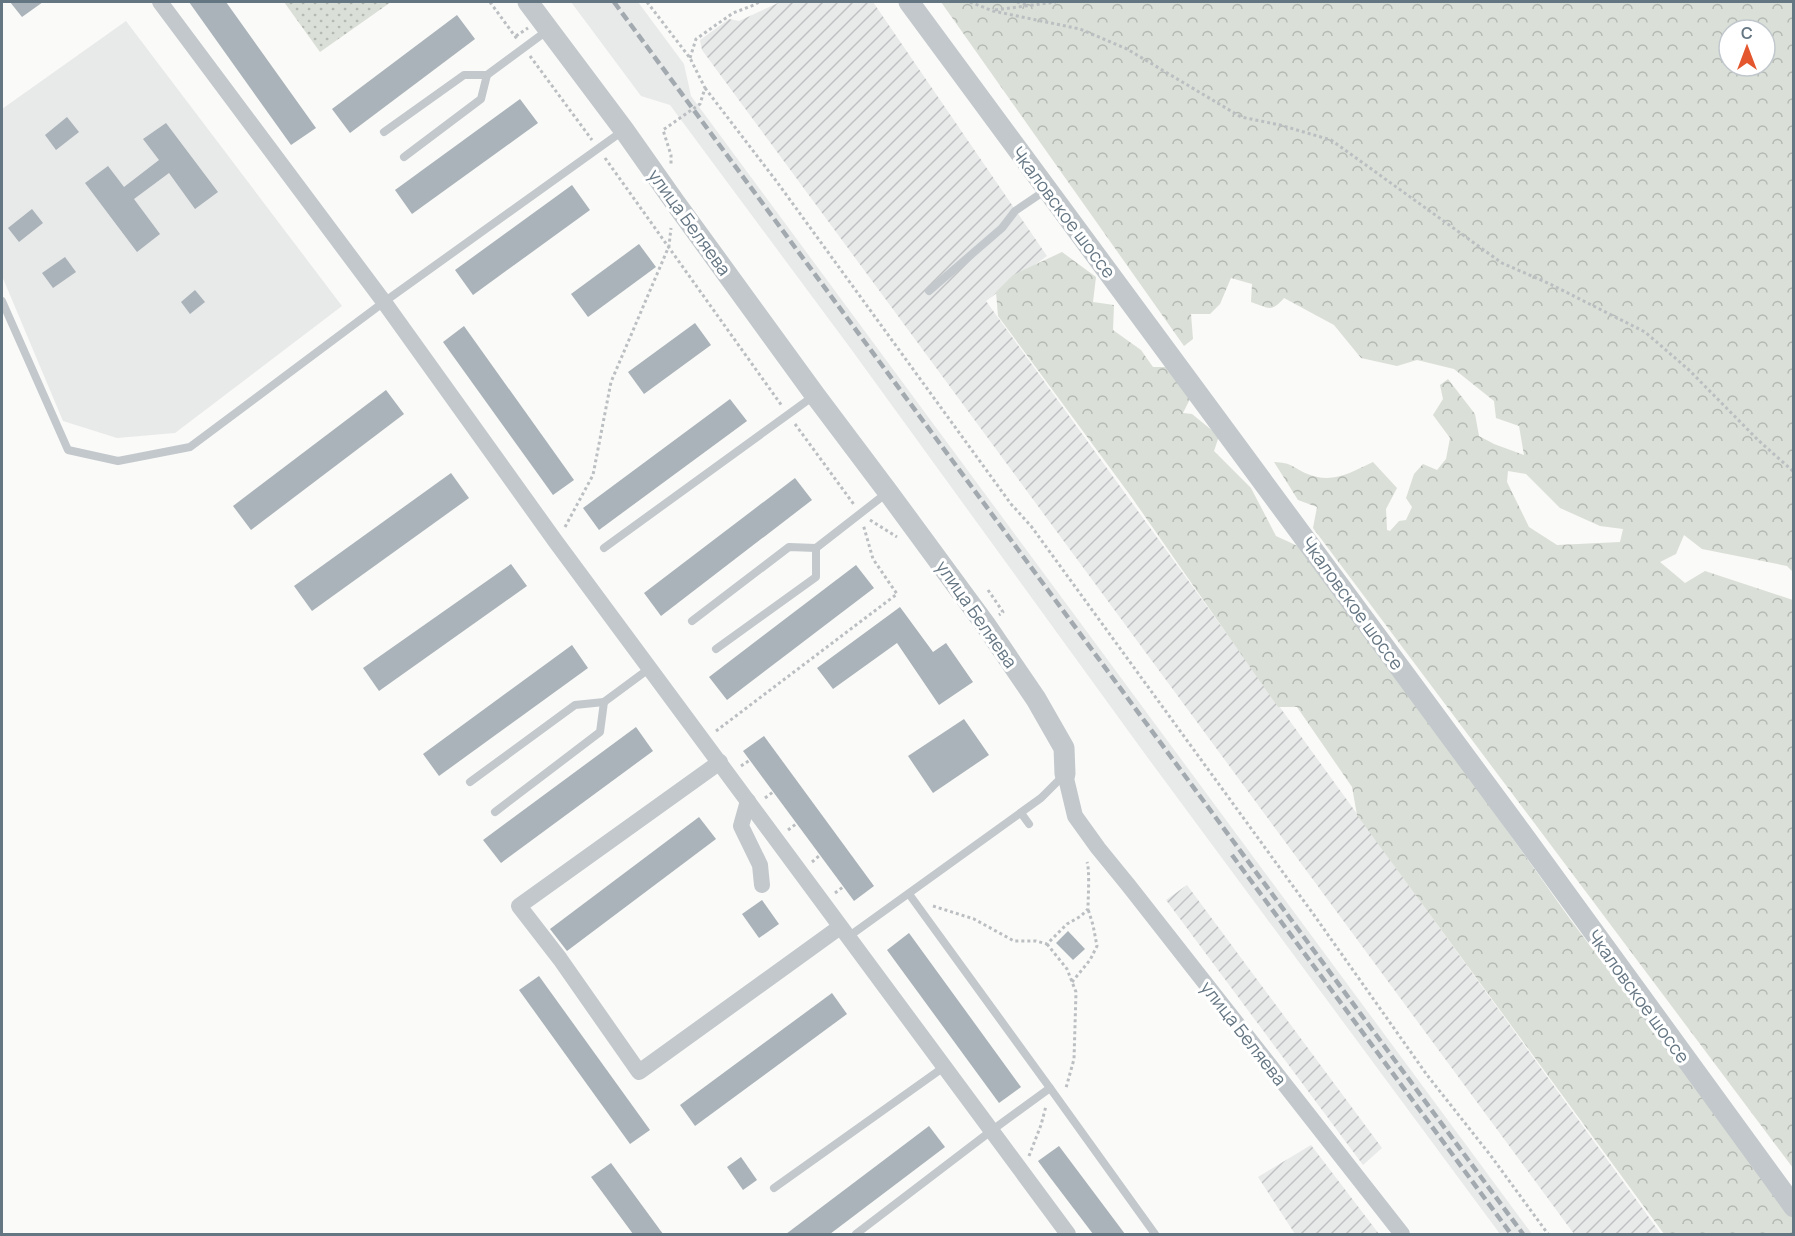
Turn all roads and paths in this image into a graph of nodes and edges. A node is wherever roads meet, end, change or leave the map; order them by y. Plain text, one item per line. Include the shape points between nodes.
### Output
1 (160, 2) edge
2 (490, 2) edge
3 (528, 2) edge
4 (647, 2) edge
5 (759, 2) edge
6 (909, 2) edge
7 (970, 2) edge
8 (1017, 2) edge
9 (1056, 2) edge
10 (1027, 6) junction
11 (993, 11) junction
12 (549, 30) junction
13 (524, 48) junction
14 (690, 58) junction
15 (487, 75) junction
16 (705, 88) junction
17 (624, 130) junction
18 (384, 132) dead end
19 (598, 149) junction
20 (404, 157) dead end
21 (672, 167) dead end
22 (1047, 189) junction
23 (674, 201) junction
24 (669, 246) junction
25 (929, 291) dead end
26 (2, 301) edge
27 (384, 302) junction
28 (815, 395) junction
29 (788, 415) junction
30 (1794, 472) edge
31 (888, 492) junction
32 (860, 514) junction
33 (897, 537) dead end
34 (556, 542) junction
35 (604, 548) dead end
36 (816, 548) junction
37 (692, 621) dead end
38 (716, 649) dead end
39 (650, 668) junction
40 (603, 702) junction
41 (704, 740) junction
42 (720, 762) junction
43 (1065, 774) junction
44 (470, 782) dead end
45 (748, 801) junction
46 (495, 812) dead end
47 (1021, 813) junction
48 (1029, 824) dead end
49 (762, 885) dead end
50 (909, 894) junction
51 (1088, 909) dead end
52 (844, 932) junction
53 (1047, 944) dead end
54 (1072, 982) junction
55 (944, 1067) junction
56 (1050, 1088) junction
57 (1057, 1097) junction
58 (991, 1131) junction
59 (1021, 1171) junction
60 (774, 1188) dead end
61 (1794, 1207) edge
62 (856, 1234) edge
63 (1068, 1234) edge
64 (1155, 1234) edge
65 (1402, 1234) edge
66 (1548, 1234) edge

1 - 27 street
2 - 13 path
3 - 12 street, улица Беляева
4 - 14 path
5 - 14 path via 733,13 696,39
6 - 22 street, Чкаловское шоссе
7 - 11 path
8 - 10 path
9 - 10 path
10 - 11 path
11 - 30 path via 1080,29 1126,49 1241,117 1331,140 1502,263 1645,332
12 - 13 lane
12 - 17 street, улица Беляева
13 - 15 lane
13 - 19 path
14 - 16 path
15 - 18 lane via 464,75
15 - 20 lane via 481,99
16 - 21 path via 700,104 663,130
16 - 66 path via 1030,526 1426,1075
17 - 19 lane
17 - 23 street, улица Беляева
19 - 24 path
19 - 27 lane
22 - 25 lane via 1015,211 1002,228
22 - 61 street, Чкаловское шоссе
23 - 24 path
23 - 28 street, улица Беляева
24 - 29 path
24 - 34 path via 611,382 593,475
26 - 27 lane via 68,450 118,461 190,447
27 - 34 street
28 - 29 lane
28 - 31 street, улица Беляева
29 - 32 path
29 - 35 lane
31 - 32 lane
31 - 43 street, улица Беляева via 1036,699 1064,748
32 - 33 path
32 - 36 lane
32 - 41 path via 873,559 897,594
34 - 39 street
36 - 37 lane via 789,547
36 - 38 lane via 816,577
39 - 40 lane
39 - 41 street
40 - 44 lane via 575,705
40 - 46 lane via 600,732
41 - 42 street
42 - 45 street
42 - 52 street via 519,906 639,1072
43 - 47 lane
43 - 65 street, улица Беляева via 1075,816 1098,848
45 - 49 street via 741,826 760,865
45 - 52 street
47 - 48 lane
47 - 50 lane
50 - 52 lane
50 - 56 lane
51 - 54 path via 1097,946
52 - 55 street
53 - 54 path
54 - 57 path via 1076,992 1074,1059 1065,1090
55 - 58 street
55 - 60 lane
56 - 57 lane
56 - 58 lane
57 - 59 path via 1046,1103
57 - 64 lane
58 - 59 street
58 - 62 lane
59 - 63 street

